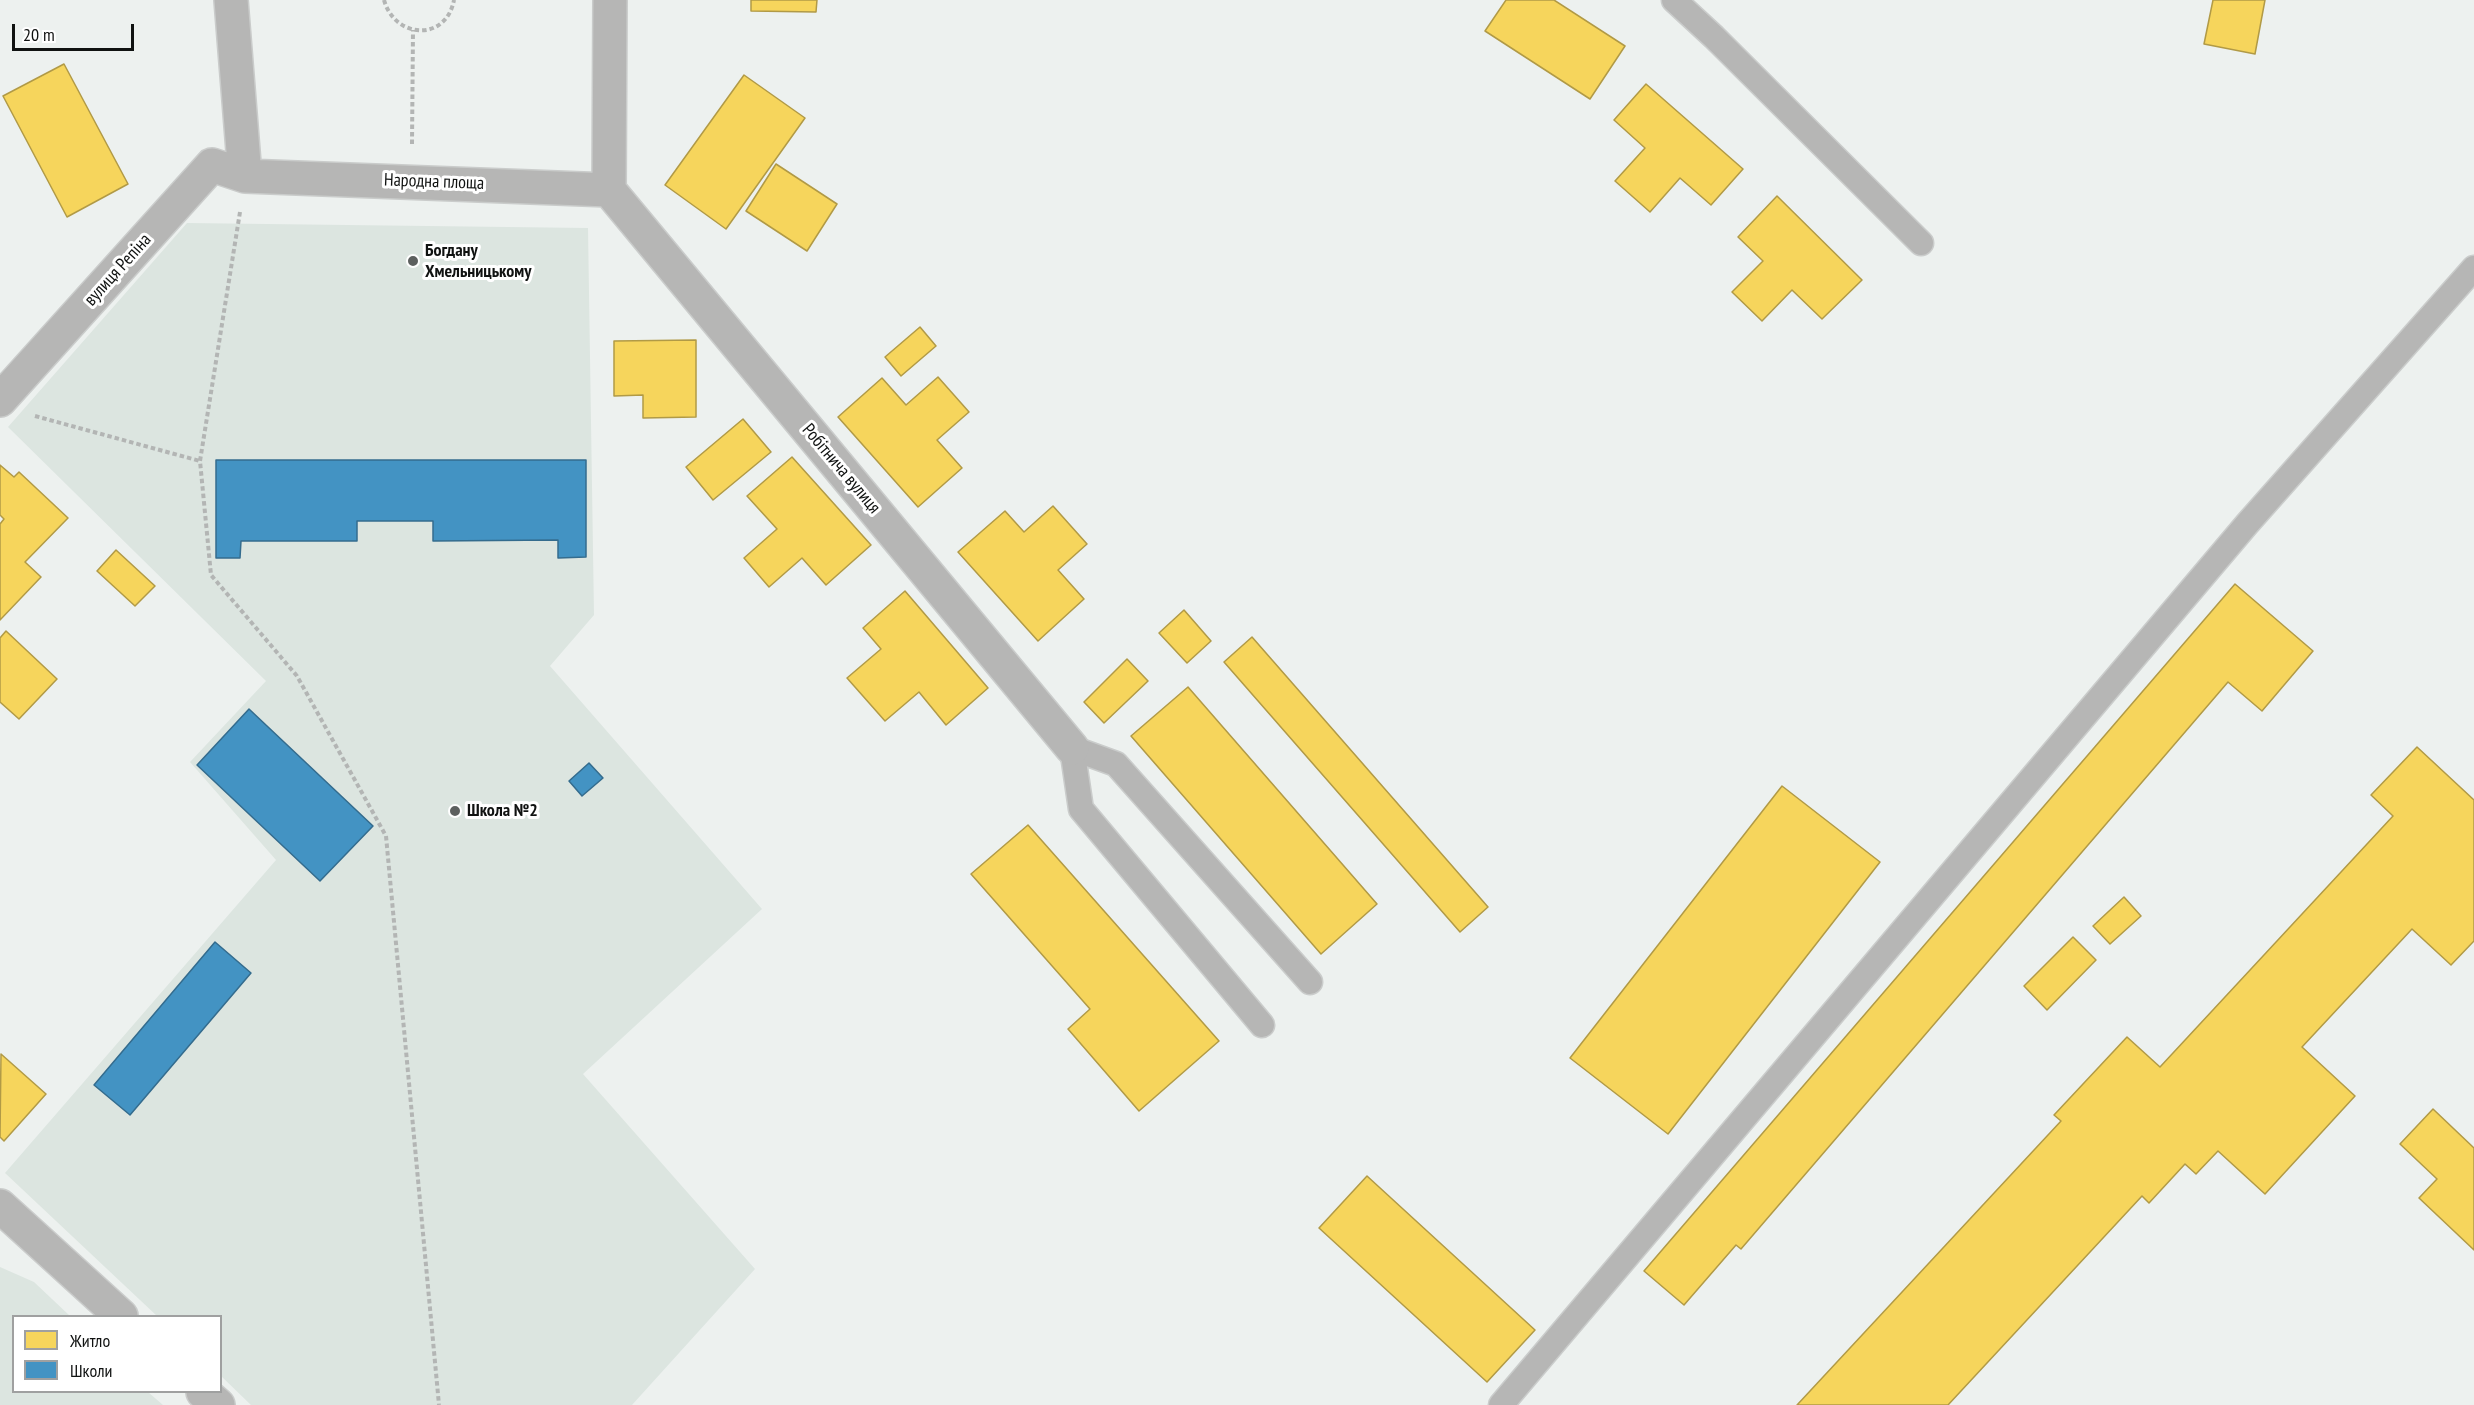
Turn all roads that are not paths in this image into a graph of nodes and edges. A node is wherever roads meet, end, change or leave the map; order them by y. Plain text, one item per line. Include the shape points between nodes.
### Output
1 (231, 0) edge
2 (610, 0) edge
3 (1674, 0) edge
4 (245, 176) junction
5 (609, 190) junction
6 (1921, 243) dead end
7 (2474, 268) edge
8 (0, 400) edge
9 (1072, 748) junction
10 (1310, 982) dead end
11 (1262, 1025) dead end
12 (0, 1206) edge
13 (119, 1315) edge
14 (204, 1393) edge
15 (218, 1405) edge
16 (1501, 1405) edge

1 - 4 street
2 - 5 street
3 - 6 lane
4 - 5 street, Народна площа
4 - 8 street, вулиця Репіна via 213,165
5 - 9 street, Робітнича вулиця
7 - 16 lane via 2247,524
9 - 10 lane via 1116,764
9 - 11 lane via 1081,809
12 - 13 street
14 - 15 street

